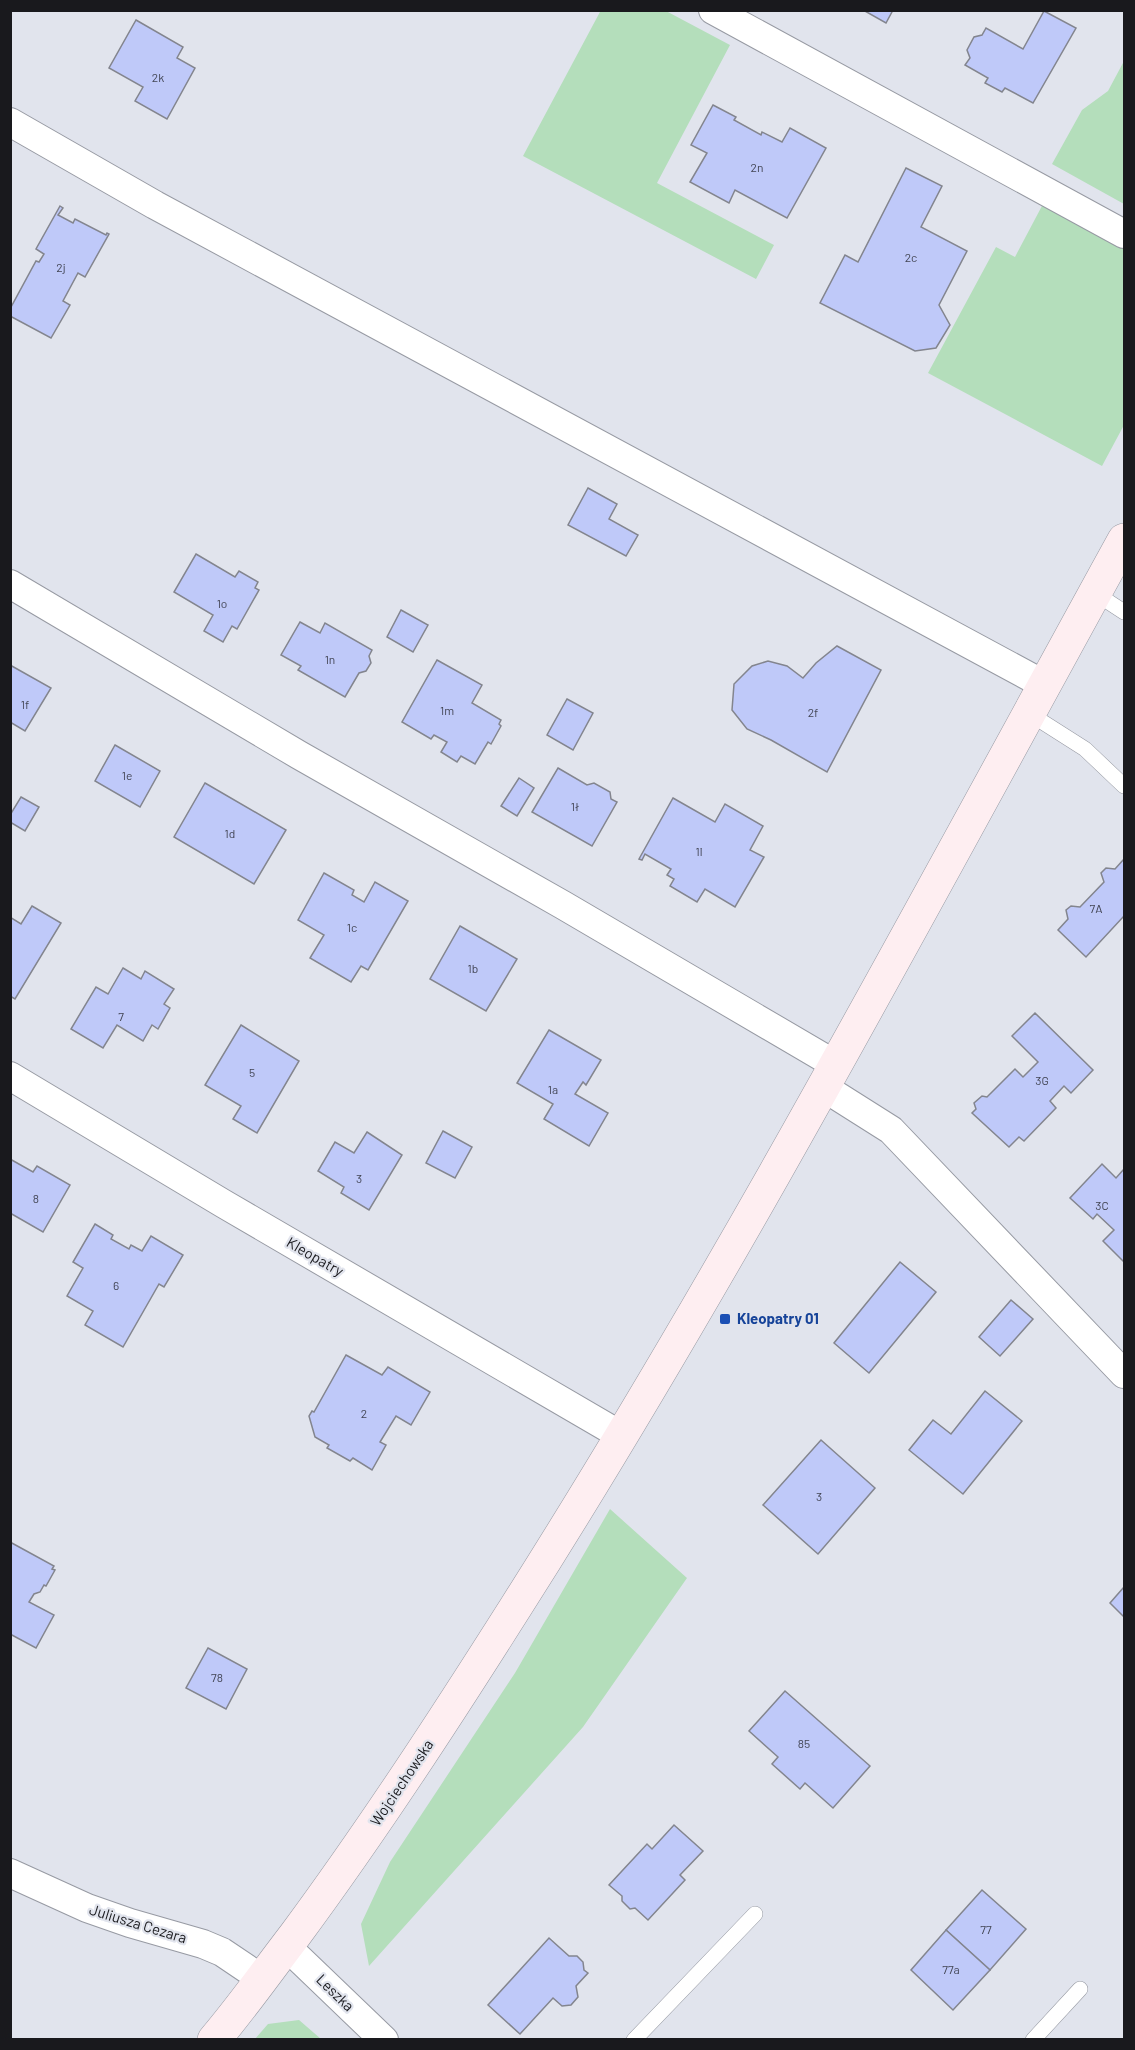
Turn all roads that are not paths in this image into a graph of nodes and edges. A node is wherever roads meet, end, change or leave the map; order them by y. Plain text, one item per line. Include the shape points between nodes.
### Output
1 (713, 10) edge
2 (10, 122) edge
3 (1125, 234) edge
4 (1125, 540) edge
5 (10, 584) edge
6 (1095, 593) junction
7 (1125, 612) edge
8 (1045, 685) junction
9 (1029, 714) junction
10 (1125, 786) edge
11 (10, 1076) edge
12 (829, 1076) junction
13 (1125, 1374) edge
14 (622, 1436) junction
15 (10, 1873) edge
16 (755, 1914) dead end
17 (286, 1946) junction
18 (262, 1980) junction
19 (1080, 1989) dead end
20 (214, 2040) edge
21 (384, 2040) edge
22 (634, 2040) edge
23 (1033, 2040) edge

1 - 3 street
2 - 8 street via 155,205
4 - 6 street, Wojciechowska
5 - 12 street via 299,755 563,904
6 - 7 lane
6 - 8 street, Wojciechowska
8 - 9 street, Wojciechowska
9 - 10 lane via 1085,749
9 - 12 street, Wojciechowska
11 - 14 street, Kleopatry
12 - 13 street via 891,1130
12 - 14 street, Wojciechowska
14 - 17 street, Wojciechowska via 417,1761 355,1854
15 - 18 street, Juliusza Cezara via 98,1912 222,1952
16 - 22 lane
17 - 18 street, Wojciechowska
17 - 21 street, Leszka
18 - 20 street, Wojciechowska
19 - 23 lane

